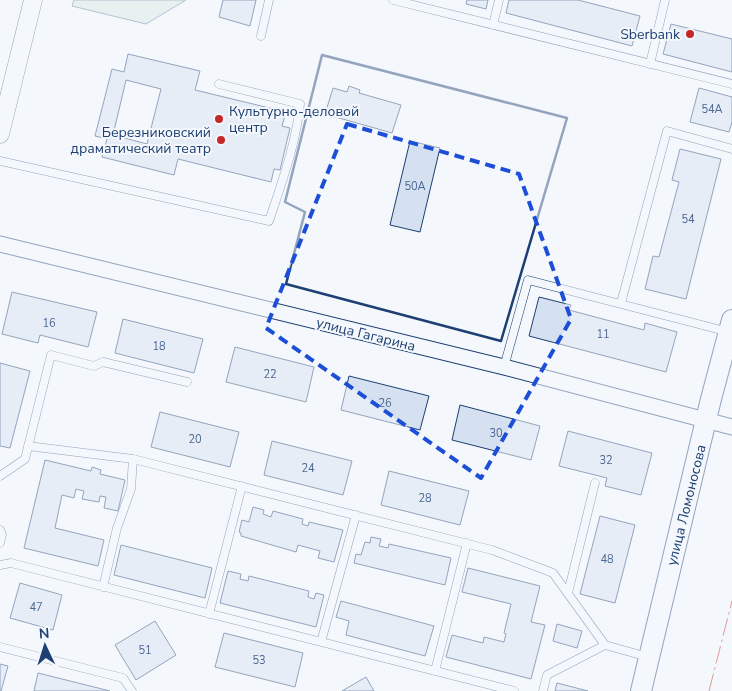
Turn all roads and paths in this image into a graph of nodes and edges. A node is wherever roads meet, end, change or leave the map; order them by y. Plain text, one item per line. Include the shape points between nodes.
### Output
1 (33, 0) edge
2 (269, 0) edge
3 (392, 0) edge
4 (499, 0) edge
5 (666, 0) edge
6 (493, 26) junction
7 (260, 36) dead end
8 (650, 64) junction
9 (219, 84) dead end
10 (732, 84) edge
11 (0, 134) edge
12 (732, 149) edge
13 (0, 161) edge
14 (0, 244) edge
15 (621, 303) junction
16 (730, 326) edge
17 (504, 367) junction
18 (187, 382) dead end
19 (706, 420) junction
20 (732, 427) edge
21 (28, 446) junction
22 (133, 459) junction
23 (0, 476) edge
24 (595, 483) dead end
25 (242, 486) junction
26 (356, 515) junction
27 (0, 530) edge
28 (0, 543) edge
29 (468, 543) junction
30 (0, 565) edge
31 (103, 587) junction
32 (568, 593) junction
33 (210, 614) junction
34 (321, 642) junction
35 (605, 645) junction
36 (0, 647) edge
37 (649, 657) junction
38 (435, 671) junction
39 (132, 691) edge
40 (514, 691) edge
41 (543, 691) edge
42 (641, 691) edge

1 - 11 street
2 - 7 lane
3 - 6 lane
4 - 6 lane
5 - 8 lane
6 - 8 lane
8 - 10 lane
9 - 13 lane via 300,104 286,171 269,221
12 - 15 lane via 667,131
14 - 17 street, улица Гагарина
15 - 16 lane
15 - 17 lane via 528,280
16 - 19 main road, улица Ломоносова
17 - 19 street, улица Гагарина
18 - 21 lane via 103,362 94,366 51,355
19 - 20 street, улица Гагарина
19 - 37 main road, улица Ломоносова
21 - 22 lane
21 - 23 lane via 25,459
22 - 25 lane
22 - 31 lane via 131,489 117,528
24 - 32 lane
25 - 26 lane
25 - 33 lane
26 - 29 lane
26 - 34 lane
27 - 28 lane
29 - 32 lane via 553,573
29 - 38 lane
30 - 31 lane via 11,563
31 - 33 lane
32 - 35 lane
33 - 34 lane
34 - 38 lane
35 - 37 lane
35 - 41 lane via 547,675
36 - 39 lane via 123,678
37 - 42 main road, улица Ломоносова
38 - 40 lane

